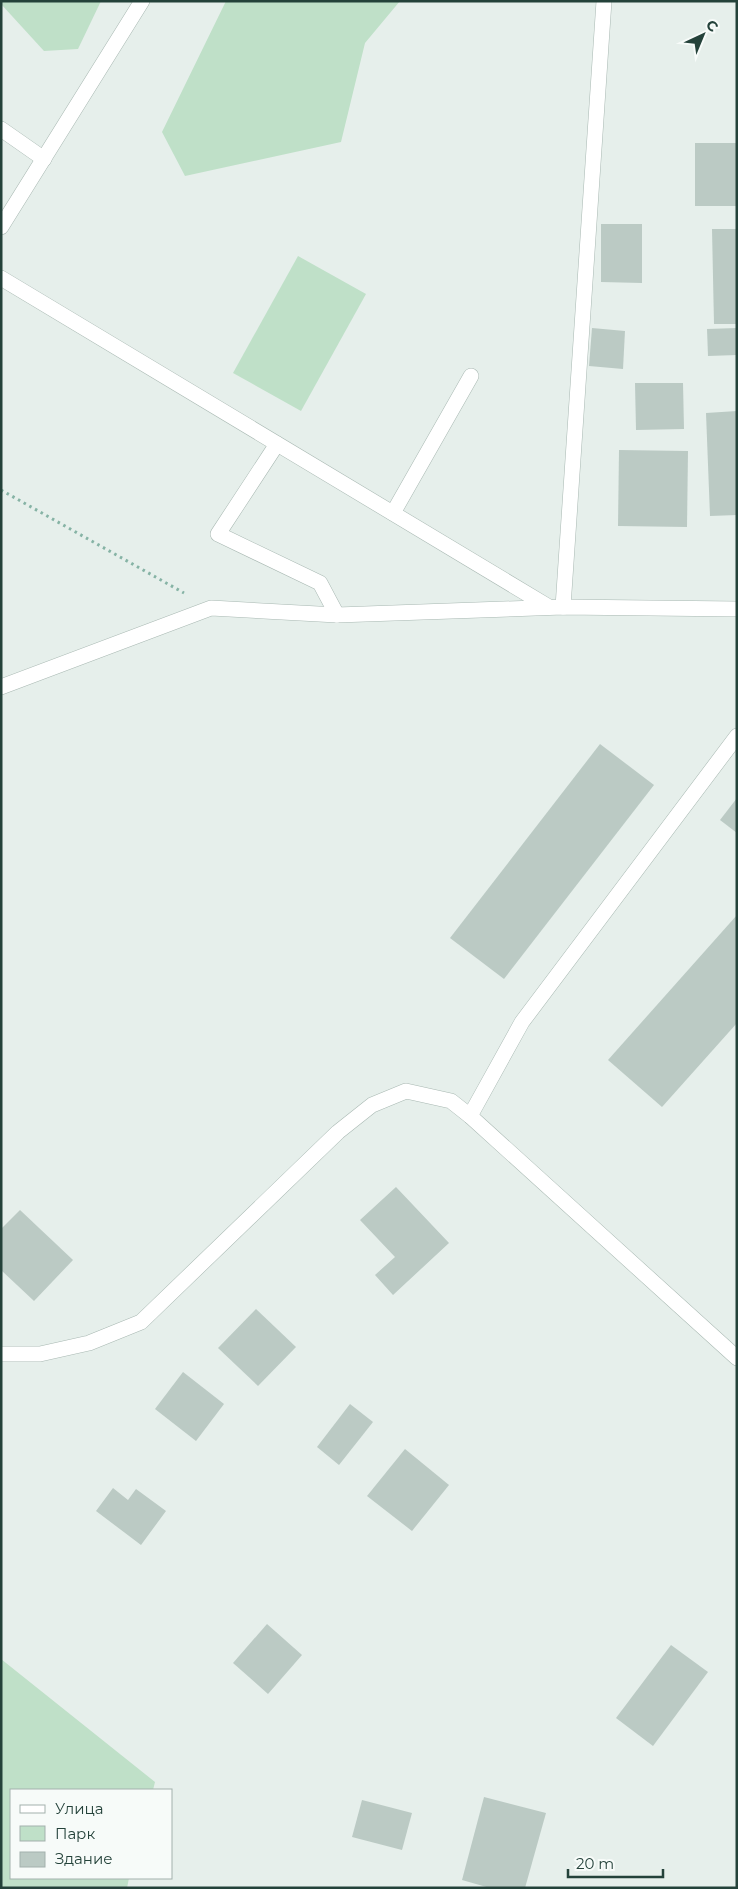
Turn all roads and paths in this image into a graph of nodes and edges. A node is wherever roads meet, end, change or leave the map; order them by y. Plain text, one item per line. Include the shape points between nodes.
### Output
1 (142, 1) edge
2 (604, 1) edge
3 (1, 129) edge
4 (44, 158) junction
5 (1, 227) edge
6 (1, 278) edge
7 (471, 376) dead end
8 (277, 444) junction
9 (1, 490) edge
10 (392, 513) junction
11 (556, 607) junction
12 (211, 608) junction
13 (737, 608) edge
14 (338, 614) junction
15 (1, 687) edge
16 (737, 736) edge
17 (470, 1116) junction
18 (1, 1354) edge
19 (737, 1358) edge

1 - 4 street
2 - 11 street
3 - 4 street
4 - 5 street
6 - 8 street
7 - 10 street
8 - 10 street
8 - 14 street via 218,534 320,583
9 - 12 path
10 - 11 street
11 - 13 street
11 - 14 street
12 - 14 street
12 - 15 street
16 - 17 street via 522,1022
17 - 18 street via 451,1101 406,1091 372,1105 338,1132 141,1322 81,1345 40,1354
17 - 19 street

